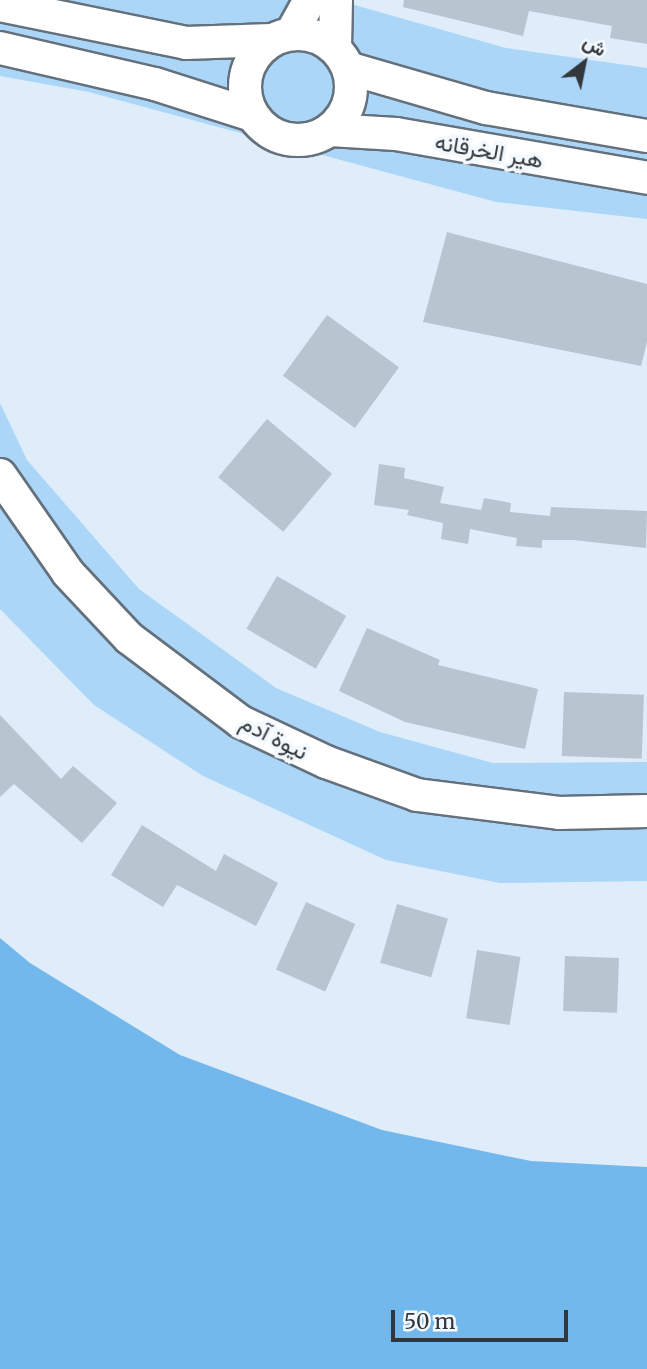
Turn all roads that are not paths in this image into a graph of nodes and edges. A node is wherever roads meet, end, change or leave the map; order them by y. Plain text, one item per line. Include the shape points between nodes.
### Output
1 (310, 0) edge
2 (336, 0) edge
3 (0, 5) edge
4 (281, 37) junction
5 (0, 48) edge
6 (341, 58) junction
7 (252, 115) junction
8 (330, 130) junction
9 (647, 136) edge
10 (647, 178) edge
11 (0, 475) edge
12 (647, 811) edge

1 - 4 street
2 - 6 street
3 - 4 street via 186,43
4 - 6 street via 307,34
4 - 7 street via 255,54 245,74 244,95
5 - 7 street via 155,84
6 - 8 street via 349,102
6 - 9 street, هير الخرقانه via 486,108
7 - 8 street via 263,129 288,139 314,139
8 - 10 street, هير الخرقانه via 396,134
11 - 12 street, نيوة آدم via 68,573 128,638 241,722 326,762 417,794 504,809

